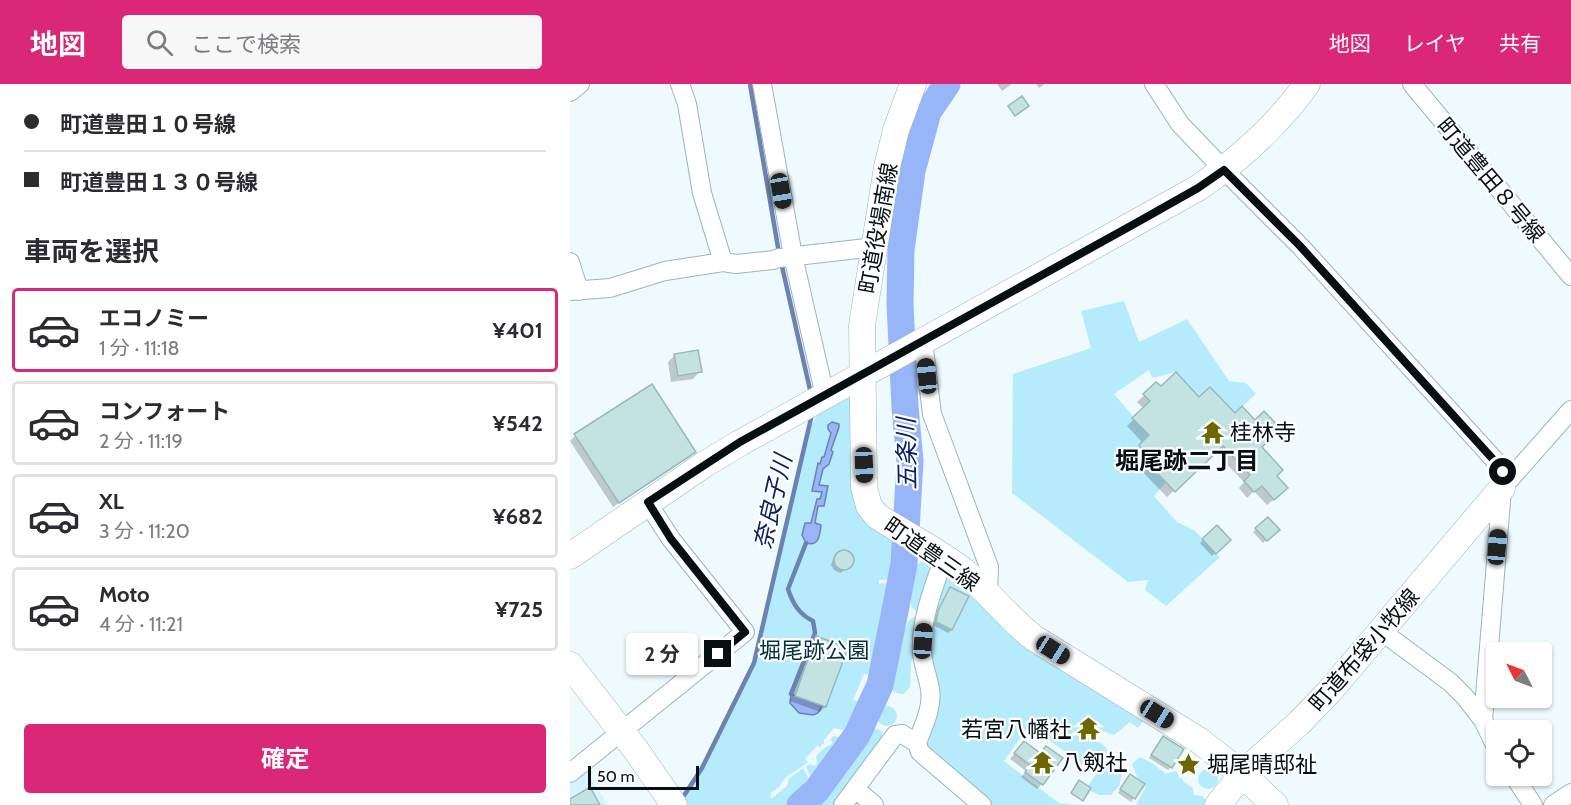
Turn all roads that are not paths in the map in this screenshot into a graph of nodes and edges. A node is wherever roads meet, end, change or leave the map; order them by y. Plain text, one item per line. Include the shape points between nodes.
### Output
1 (580, 84) edge
2 (680, 84) edge
3 (762, 84) edge
4 (913, 84) edge
5 (1154, 84) edge
6 (1307, 84) edge
7 (1412, 84) edge
8 (570, 92) edge
9 (1224, 170) junction
10 (875, 247) junction
11 (786, 257) junction
12 (570, 262) edge
13 (723, 262) junction
14 (1571, 276) edge
15 (574, 291) edge
16 (922, 342) junction
17 (864, 374) junction
18 (825, 396) junction
19 (1571, 410) edge
20 (1502, 488) junction
21 (648, 502) junction
22 (939, 554) junction
23 (570, 556) edge
24 (988, 593) junction
25 (1381, 632) junction
26 (570, 665) edge
27 (1483, 720) junction
28 (1486, 726) edge
29 (621, 731) junction
30 (917, 743) junction
31 (570, 773) edge
32 (1242, 774) junction
33 (1521, 786) edge
34 (855, 789) junction
35 (1571, 793) edge
36 (674, 805) edge
37 (843, 805) edge
38 (874, 805) edge
39 (982, 805) edge
40 (1218, 805) edge
41 (1275, 805) edge
42 (1533, 805) edge
43 (1553, 805) edge

1 - 8 street
2 - 13 street via 702,193
3 - 11 street
4 - 10 street, 町道役場南線 via 892,145
5 - 9 street via 1180,124
6 - 9 street via 1272,128
7 - 14 street, 町道豊田８号線
9 - 16 street
9 - 20 street via 1300,246 1500,467
10 - 11 street
10 - 17 street, 町道役場南線 via 862,325
11 - 13 street via 736,264
11 - 18 street
12 - 15 street
13 - 15 street via 665,271 610,288
16 - 17 street
16 - 24 street via 932,414 989,567
17 - 18 street
17 - 22 street, 町道豊三線 via 864,487 869,506 881,519
18 - 21 street via 731,448
19 - 20 street
20 - 25 street, 町道布袋小牧線
20 - 27 street
21 - 23 street
21 - 29 street via 671,539 745,632
22 - 24 street, 町道豊三線
22 - 30 street via 922,653 930,706
24 - 32 street, 町道豊三線 via 1034,638 1194,737
25 - 27 street via 1450,682
25 - 32 street, 町道布袋小牧線 via 1329,693
26 - 29 street
27 - 28 street
29 - 31 street
29 - 36 street
30 - 34 street via 902,734 895,735
30 - 39 street via 920,752
32 - 40 street, 町道布袋小牧線
32 - 41 street, 町道豊三線
33 - 42 street
34 - 37 street
34 - 38 street
35 - 43 street

